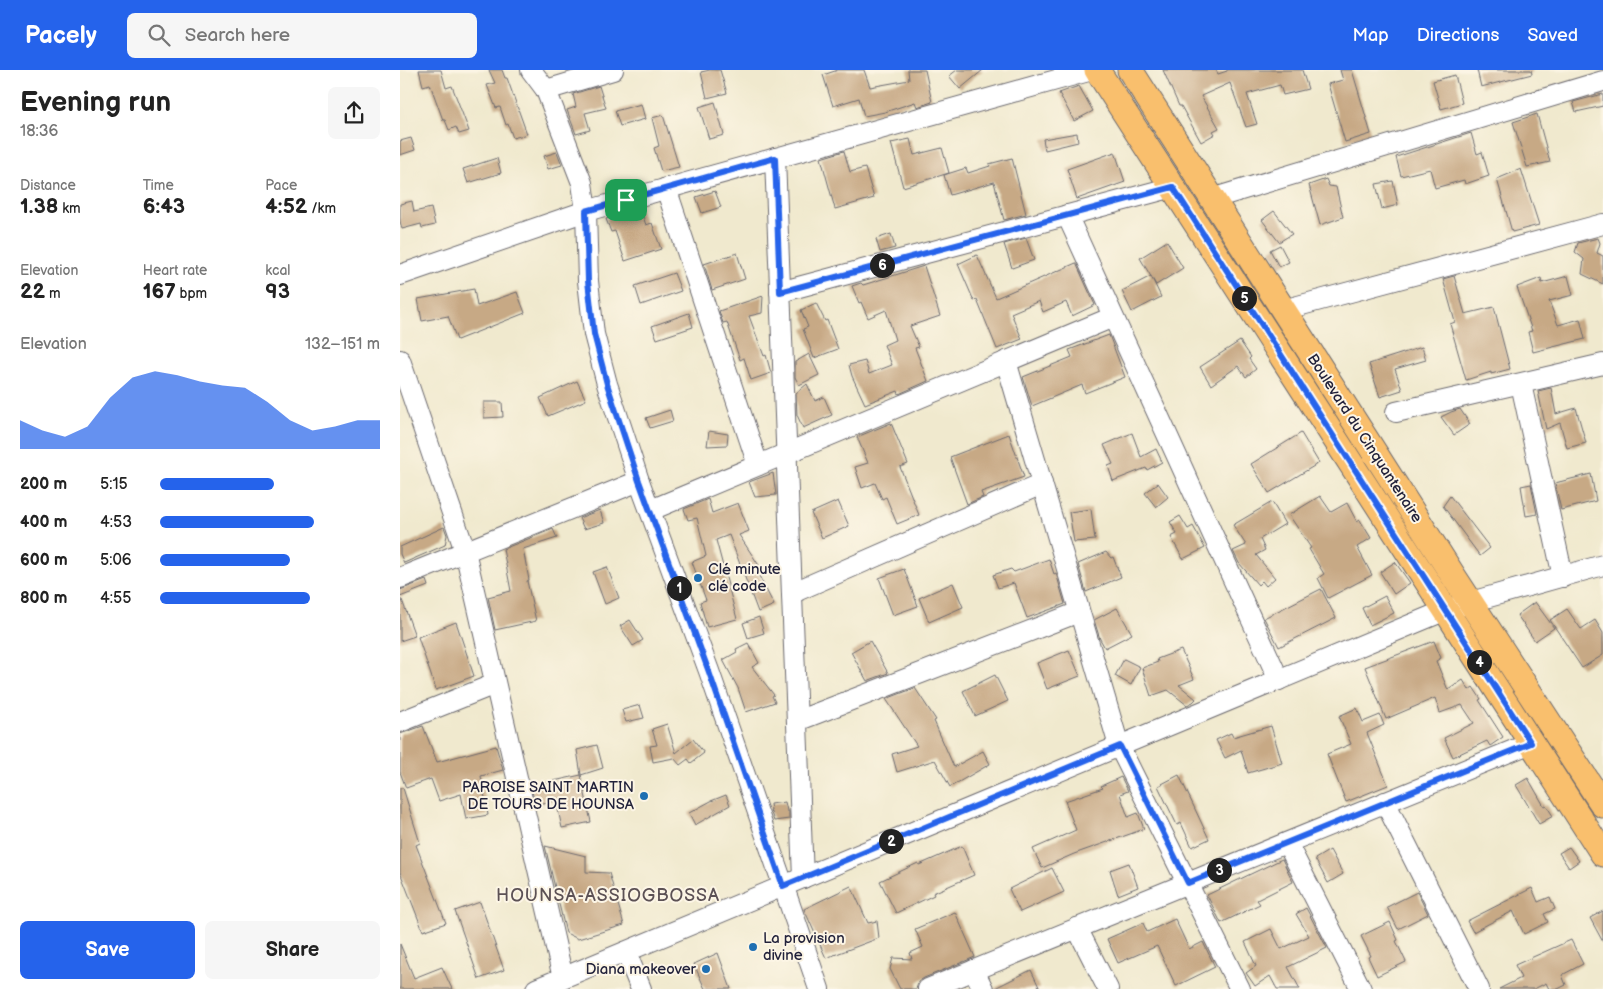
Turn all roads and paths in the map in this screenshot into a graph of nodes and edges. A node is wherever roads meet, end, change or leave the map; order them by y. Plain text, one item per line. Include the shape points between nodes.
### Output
1 (531, 70) edge
2 (613, 70) edge
3 (1092, 70) edge
4 (1097, 70) edge
5 (1130, 70) edge
6 (1603, 81) edge
7 (546, 90) junction
8 (775, 158) junction
9 (1173, 187) junction
10 (666, 188) junction
11 (1211, 199) junction
12 (586, 211) junction
13 (1066, 215) junction
14 (1603, 224) edge
15 (400, 275) edge
16 (780, 292) junction
17 (1283, 310) junction
18 (1113, 317) junction
19 (400, 360) edge
20 (1006, 362) junction
21 (1603, 364) edge
22 (1521, 384) junction
23 (1396, 412) dead end
24 (788, 453) junction
25 (758, 465) junction
26 (639, 481) junction
27 (1042, 484) junction
28 (651, 510) junction
29 (465, 551) junction
30 (1603, 566) edge
31 (1563, 577) junction
32 (400, 578) edge
33 (792, 593) junction
34 (1471, 602) junction
35 (1446, 610) junction
36 (1078, 612) junction
37 (1279, 680) junction
38 (494, 684) junction
39 (797, 721) junction
40 (400, 722) edge
41 (1531, 743) junction
42 (1120, 746) junction
43 (1385, 802) junction
44 (1603, 805) edge
45 (1287, 842) junction
46 (1603, 854) edge
47 (803, 878) junction
48 (1188, 883) junction
49 (783, 886) junction
50 (1077, 928) junction
51 (626, 952) junction
52 (974, 970) junction
53 (563, 978) junction
54 (536, 989) edge
55 (641, 989) edge
56 (819, 989) edge
57 (928, 989) edge
58 (983, 989) edge
59 (1108, 989) edge
60 (1240, 989) edge
61 (1361, 989) edge
62 (1479, 989) edge

1 - 7 street
2 - 7 street
3 - 8 street
4 - 9 main road, Boulevard du Cinquantenaire
5 - 11 main road, Boulevard du Cinquantenaire
6 - 11 street
7 - 12 street via 582,183
8 - 10 street
8 - 16 street
9 - 13 street
9 - 35 main road, Boulevard du Cinquantenaire
10 - 12 street
10 - 25 street
11 - 17 main road, Boulevard du Cinquantenaire
12 - 15 street
12 - 26 street via 588,281 594,334
13 - 16 street
13 - 18 street
14 - 17 street
16 - 24 street
17 - 34 main road, Boulevard du Cinquantenaire
18 - 20 street
18 - 37 street
19 - 29 street
20 - 24 street
20 - 27 street
21 - 22 street
22 - 23 street
22 - 31 street
24 - 25 street
24 - 33 street
25 - 28 street
26 - 28 street
26 - 29 street
27 - 33 street
27 - 36 street
28 - 49 street
29 - 32 street
29 - 38 street
30 - 31 street
31 - 34 street
33 - 39 street
34 - 35 street
34 - 44 main road, Boulevard du Cinquantenaire
35 - 37 street
35 - 41 main road, Boulevard du Cinquantenaire
36 - 39 street
36 - 42 street
37 - 42 street
38 - 40 street
38 - 53 street
39 - 47 street
41 - 43 street
41 - 46 main road, Boulevard du Cinquantenaire
42 - 47 street
42 - 48 street
43 - 45 street
43 - 62 street
45 - 48 street
45 - 61 street
47 - 49 street
48 - 50 street
48 - 60 street
49 - 51 street
49 - 56 street
50 - 52 street
50 - 59 street
51 - 53 street
51 - 55 street
52 - 57 street
52 - 58 street
53 - 54 street

